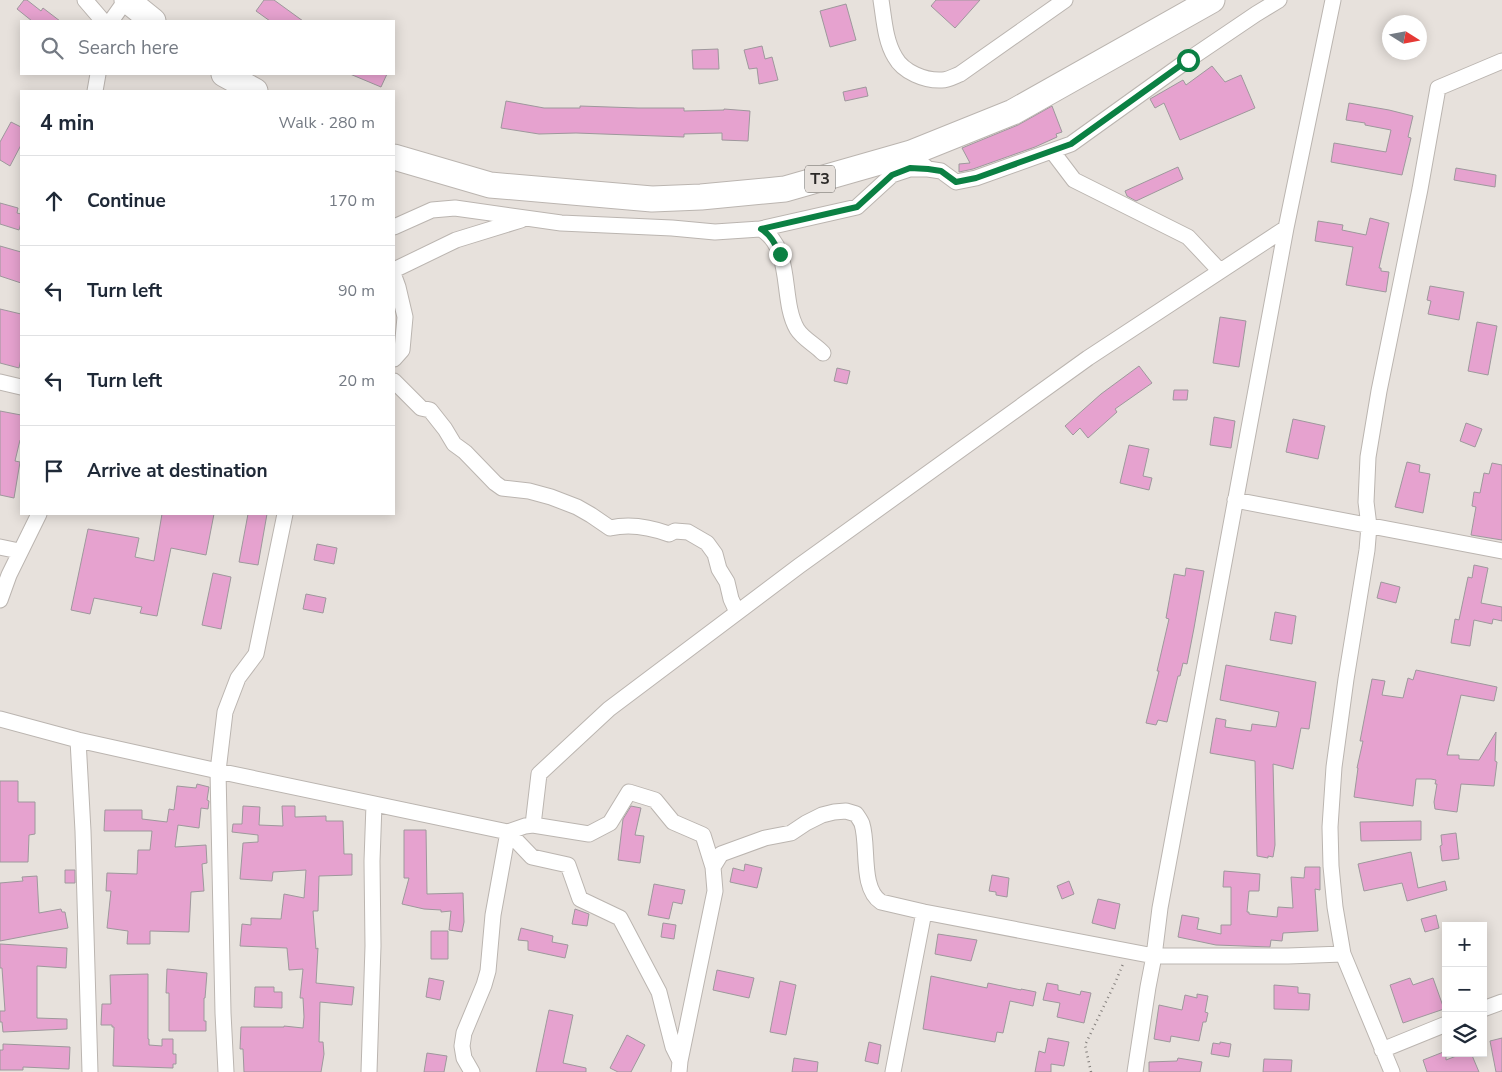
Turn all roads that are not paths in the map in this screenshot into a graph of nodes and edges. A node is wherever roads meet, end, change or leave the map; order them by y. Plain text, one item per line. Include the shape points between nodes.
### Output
1 (86, 0) edge
2 (126, 0) edge
3 (881, 0) edge
4 (1065, 0) edge
5 (1212, 0) edge
6 (1279, 0) edge
7 (1333, 0) edge
8 (102, 20) edge
9 (113, 20) edge
10 (152, 20) edge
11 (1502, 61) edge
12 (98, 75) edge
13 (226, 75) edge
14 (95, 90) edge
15 (253, 90) edge
16 (1052, 151) junction
17 (395, 157) edge
18 (919, 161) junction
19 (525, 218) junction
20 (395, 227) edge
21 (1286, 228) junction
22 (761, 229) junction
23 (395, 270) edge
24 (1220, 271) junction
25 (395, 279) edge
26 (823, 353) dead end
27 (395, 359) edge
28 (0, 382) edge
29 (395, 382) edge
30 (20, 387) edge
31 (1235, 500) junction
32 (38, 515) edge
33 (285, 515) edge
34 (1369, 526) junction
35 (0, 547) edge
36 (19, 551) junction
37 (1502, 551) edge
38 (0, 600) edge
39 (737, 612) junction
40 (0, 719) edge
41 (78, 740) junction
42 (218, 771) junction
43 (374, 804) junction
44 (533, 825) junction
45 (508, 832) junction
46 (713, 867) junction
47 (924, 912) junction
48 (1343, 954) junction
49 (1154, 956) junction
50 (1502, 1002) edge
51 (1487, 1008) edge
52 (1442, 1026) edge
53 (1382, 1050) junction
54 (680, 1066) edge
55 (90, 1072) edge
56 (226, 1072) edge
57 (369, 1072) edge
58 (472, 1072) edge
59 (893, 1072) edge
60 (1135, 1072) edge
61 (1392, 1072) edge

1 - 8 street
2 - 9 street
2 - 10 highway
3 - 4 street via 888,40 895,58 909,72 926,80 943,80 960,74
5 - 18 highway, T3
6 - 16 street via 1071,144
7 - 21 street
11 - 34 street via 1438,88 1368,457 1366,502
12 - 14 street
13 - 15 highway
16 - 18 street via 956,182
16 - 24 street via 1074,180 1188,237
17 - 18 highway, T3 via 490,185 652,199 785,189
18 - 22 street via 892,175 857,207
19 - 20 street via 455,208 432,210
19 - 22 street via 715,232
19 - 23 street via 456,240
21 - 24 street
21 - 31 street
22 - 26 street via 767,232 780,254 788,301 798,331
24 - 39 street via 1088,358
25 - 27 street via 405,317 402,350
28 - 30 street
29 - 39 street via 421,408 430,410 454,444 502,488 551,497 577,507 610,528 646,527 669,534 688,532 707,543 728,582
31 - 34 street
31 - 49 street
32 - 36 street
33 - 42 street via 256,654 238,678 225,712
34 - 37 street
34 - 48 street via 1346,679 1330,827 1335,907
35 - 36 street
36 - 38 street
39 - 44 street via 609,709 539,774
40 - 41 street
41 - 42 street
41 - 55 street
42 - 43 street
42 - 56 street
43 - 45 street
43 - 57 street
44 - 45 street
44 - 46 street via 589,834 610,823 629,792 655,800 673,822 704,835
45 - 54 street via 532,857 568,865 580,899 620,918 659,992
45 - 58 street via 493,915 488,971 463,1039 464,1058
46 - 47 street via 721,854 764,838 791,833 822,815 846,811 856,814 862,824 867,871 875,898
46 - 54 street via 715,891
47 - 49 street
47 - 59 street
48 - 49 street
48 - 53 street
49 - 60 street
50 - 51 street
52 - 53 street
53 - 61 street

